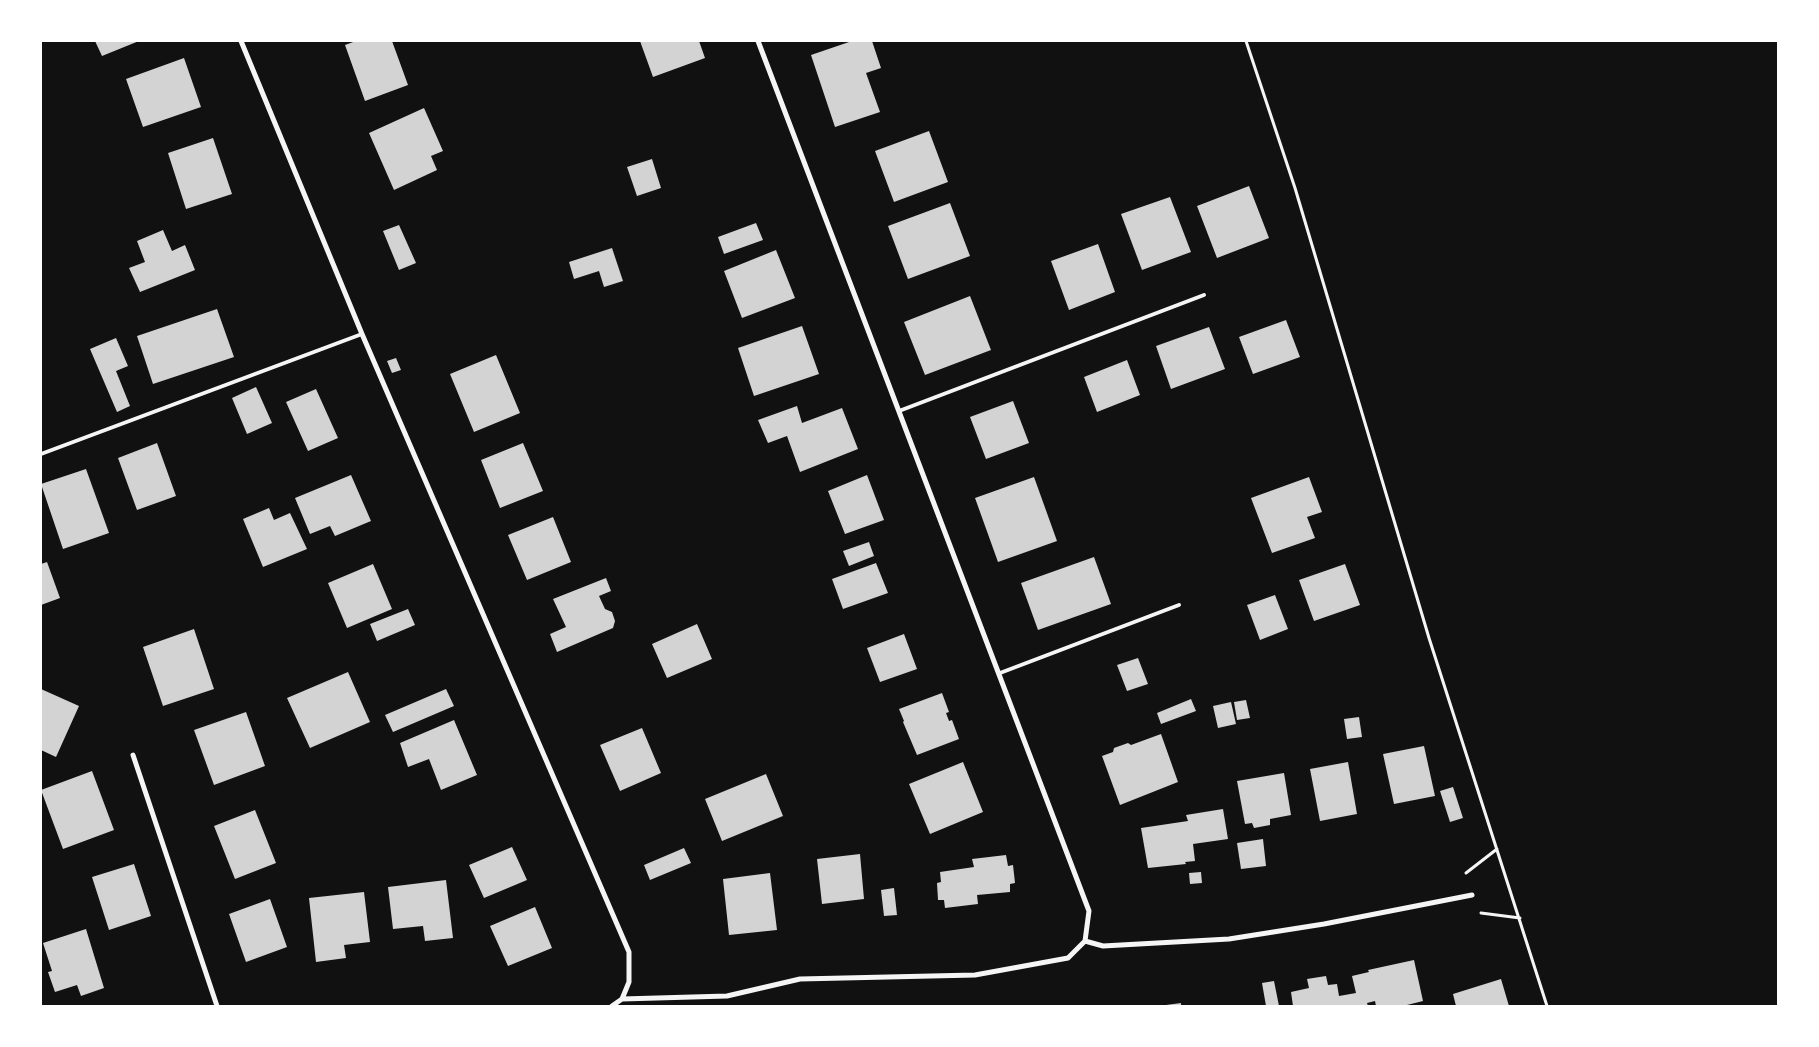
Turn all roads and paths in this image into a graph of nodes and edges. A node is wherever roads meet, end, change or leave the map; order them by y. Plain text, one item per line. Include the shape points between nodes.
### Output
1 (241, 41) edge
2 (758, 41) edge
3 (1246, 41) edge
4 (1204, 295) dead end
5 (362, 334) junction
6 (899, 411) junction
7 (41, 454) edge
8 (1179, 605) dead end
9 (1000, 673) junction
10 (133, 755) dead end
11 (1497, 849) junction
12 (1466, 873) dead end
13 (1472, 895) dead end
14 (1481, 913) dead end
15 (1520, 918) junction
16 (1085, 941) junction
17 (622, 999) junction
18 (217, 1006) edge
19 (612, 1006) edge
20 (1547, 1006) edge

1 - 5 street
2 - 6 street
3 - 11 path via 1295,188 1429,638
4 - 6 lane
5 - 7 lane
5 - 17 street via 629,952 629,982
6 - 9 street
8 - 9 lane
9 - 16 street via 1089,911
10 - 18 street
11 - 12 path
11 - 15 path
13 - 16 street via 1229,939 1103,946
14 - 15 path
15 - 20 path
16 - 17 street via 1068,958 975,974 800,979 727,996
17 - 19 street

